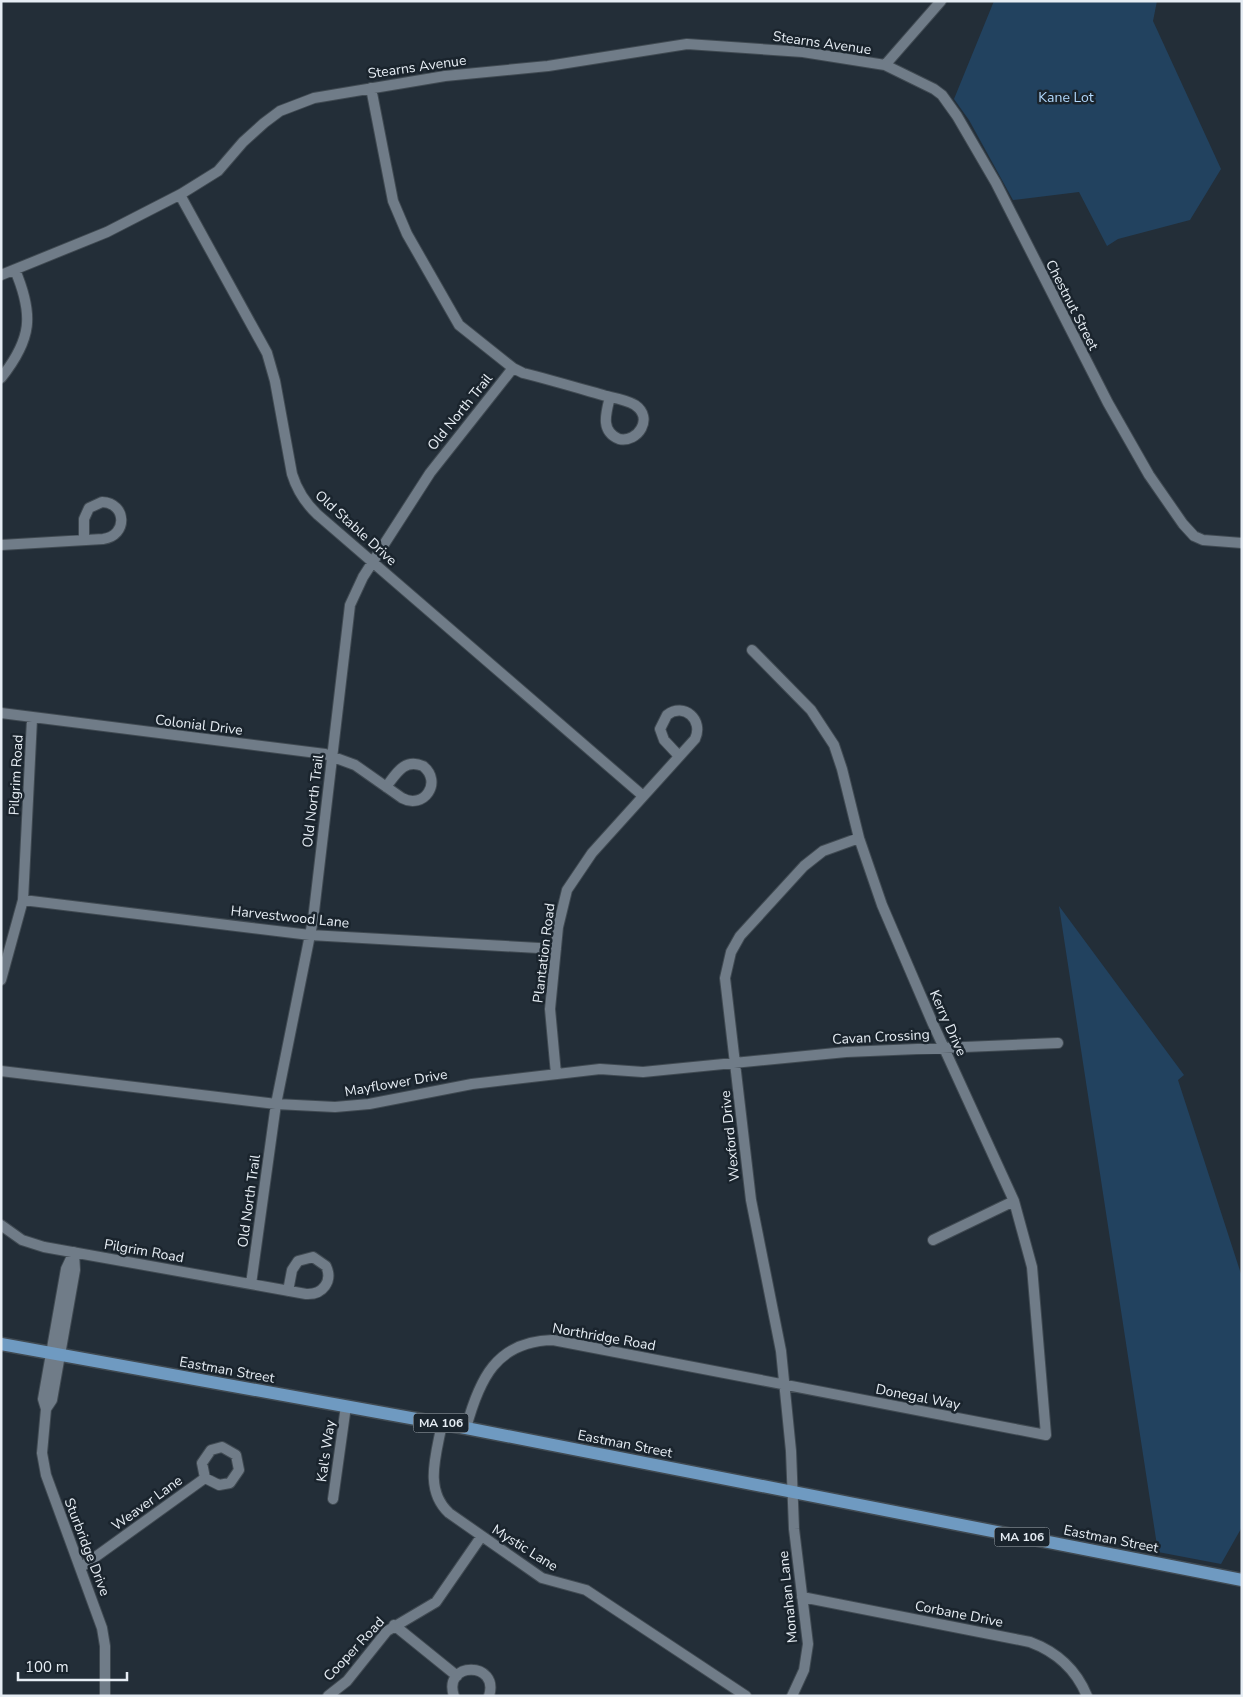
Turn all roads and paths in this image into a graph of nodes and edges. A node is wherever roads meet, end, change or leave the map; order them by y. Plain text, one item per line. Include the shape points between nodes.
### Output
1 (941, 1) edge
2 (885, 65) junction
3 (371, 88) junction
4 (180, 195) junction
5 (15, 270) junction
6 (1, 275) edge
7 (513, 368) junction
8 (1, 378) edge
9 (610, 397) junction
10 (84, 540) junction
11 (1242, 543) edge
12 (1, 545) edge
13 (373, 562) junction
14 (752, 650) dead end
15 (1, 713) edge
16 (32, 719) junction
17 (332, 756) junction
18 (679, 756) junction
19 (386, 787) junction
20 (642, 795) junction
21 (859, 838) junction
22 (23, 900) junction
23 (310, 934) junction
24 (556, 949) junction
25 (1, 980) edge
26 (1058, 1043) dead end
27 (944, 1048) junction
28 (736, 1062) junction
29 (1, 1071) edge
30 (556, 1074) junction
31 (276, 1104) junction
32 (1014, 1201) junction
33 (1, 1225) edge
34 (933, 1240) dead end
35 (74, 1252) junction
36 (251, 1284) junction
37 (288, 1291) dead end
38 (1, 1344) edge
39 (55, 1354) junction
40 (785, 1385) junction
41 (346, 1406) junction
42 (442, 1423) junction
43 (466, 1428) junction
44 (1046, 1436) joint
45 (205, 1478) dead end
46 (792, 1492) junction
47 (333, 1499) dead end
48 (481, 1536) junction
49 (80, 1568) junction
50 (1242, 1580) edge
51 (802, 1598) junction
52 (394, 1625) junction
53 (457, 1676) junction
54 (105, 1696) edge
55 (328, 1696) edge
56 (454, 1696) edge
57 (488, 1696) edge
58 (746, 1696) edge
59 (792, 1696) edge
60 (1087, 1696) edge

1 - 2 street
2 - 3 street, Stearns Avenue via 802,52 687,44 548,66 445,76
2 - 11 street, Chestnut Street via 934,89 957,116 996,183 1104,395 1149,475 1182,524 1194,536 1204,540
3 - 4 street, Stearns Avenue via 314,98 280,111 251,134 218,171
3 - 7 street via 393,201 407,234 459,325
4 - 5 street, Stearns Avenue via 107,232
4 - 13 street, Old Stable Drive via 267,353 276,381 296,486 314,511
5 - 6 street, Stearns Avenue
5 - 8 street via 27,303 28,326 18,355
7 - 9 street
7 - 13 street, Old North Trail via 438,461
9 - 9 street via 632,404 641,411 643,426 634,438 619,439 609,432 605,420
10 - 10 street via 107,539 118,532 122,518 116,507 102,502 88,508 84,519
10 - 12 street
13 - 17 street, Old North Trail via 349,610
13 - 20 street, Old Stable Drive
14 - 21 street, Kerry Drive via 800,697 828,734 840,763
15 - 16 street, Colonial Drive
16 - 17 street, Colonial Drive
16 - 22 street, Pilgrim Road
17 - 19 street, Colonial Drive via 355,766
17 - 23 street, Old North Trail
18 - 18 street, Plantation Road via 698,732 694,717 681,710 667,715 660,729 664,740
18 - 20 street, Plantation Road
19 - 19 street, Colonial Drive via 405,800 416,801 429,793 432,782 426,769 412,764 399,769
20 - 24 street, Plantation Road via 585,861 573,880 562,908
21 - 27 street, Kerry Drive via 882,905
21 - 28 street, Wexford Drive via 830,847 810,860 751,921 734,945 725,978
22 - 23 street, Harvestwood Lane
22 - 25 street, Pilgrim Road
23 - 24 street, Harvestwood Lane
23 - 31 street, Old North Trail
24 - 30 street, Plantation Road via 550,1022
26 - 27 street, Cavan Crossing
27 - 28 street, Cavan Crossing via 846,1052
27 - 32 street, Kerry Drive
28 - 30 street, Mayflower Drive via 651,1072 609,1069
28 - 40 street, Wexford Drive via 751,1200 774,1307
29 - 31 street, Mayflower Drive
30 - 31 street, Mayflower Drive via 472,1084 351,1106
31 - 36 street, Old North Trail
32 - 34 street
32 - 44 street, Kerry Drive via 1032,1268
33 - 35 street, Pilgrim Road via 29,1243
35 - 36 street, Pilgrim Road
35 - 39 street, Sturbridge Drive via 66,1268
36 - 37 street, Pilgrim Road
38 - 39 main road, Eastman Street / MA 106
39 - 41 main road, Eastman Street / MA 106
39 - 49 street, Sturbridge Drive via 43,1398 46,1409 43,1466
40 - 43 street, Northridge Road via 543,1340 514,1349 492,1366 476,1392
40 - 44 street, Donegal Way
40 - 46 street, Wexford Drive
41 - 42 main road, Eastman Street / MA 106
41 - 47 street, Kal's Way
42 - 43 main road, Eastman Street / MA 106
42 - 48 street, Mystic Lane via 434,1470 435,1493 444,1509
43 - 46 main road, Eastman Street / MA 106
45 - 49 street, Weaver Lane
46 - 50 main road, Eastman Street / MA 106
46 - 51 street, Monahan Lane
48 - 52 street, Cooper Road via 436,1602
48 - 58 street, Mystic Lane via 542,1578 586,1590
49 - 54 street, Sturbridge Drive via 102,1628
51 - 59 street, Monahan Lane via 807,1657
51 - 60 street, Corbane Drive via 1030,1642 1049,1650 1066,1663
52 - 53 street
52 - 55 street, Cooper Road via 347,1681
53 - 56 street via 452,1686
53 - 57 street via 466,1670 481,1672 490,1684

